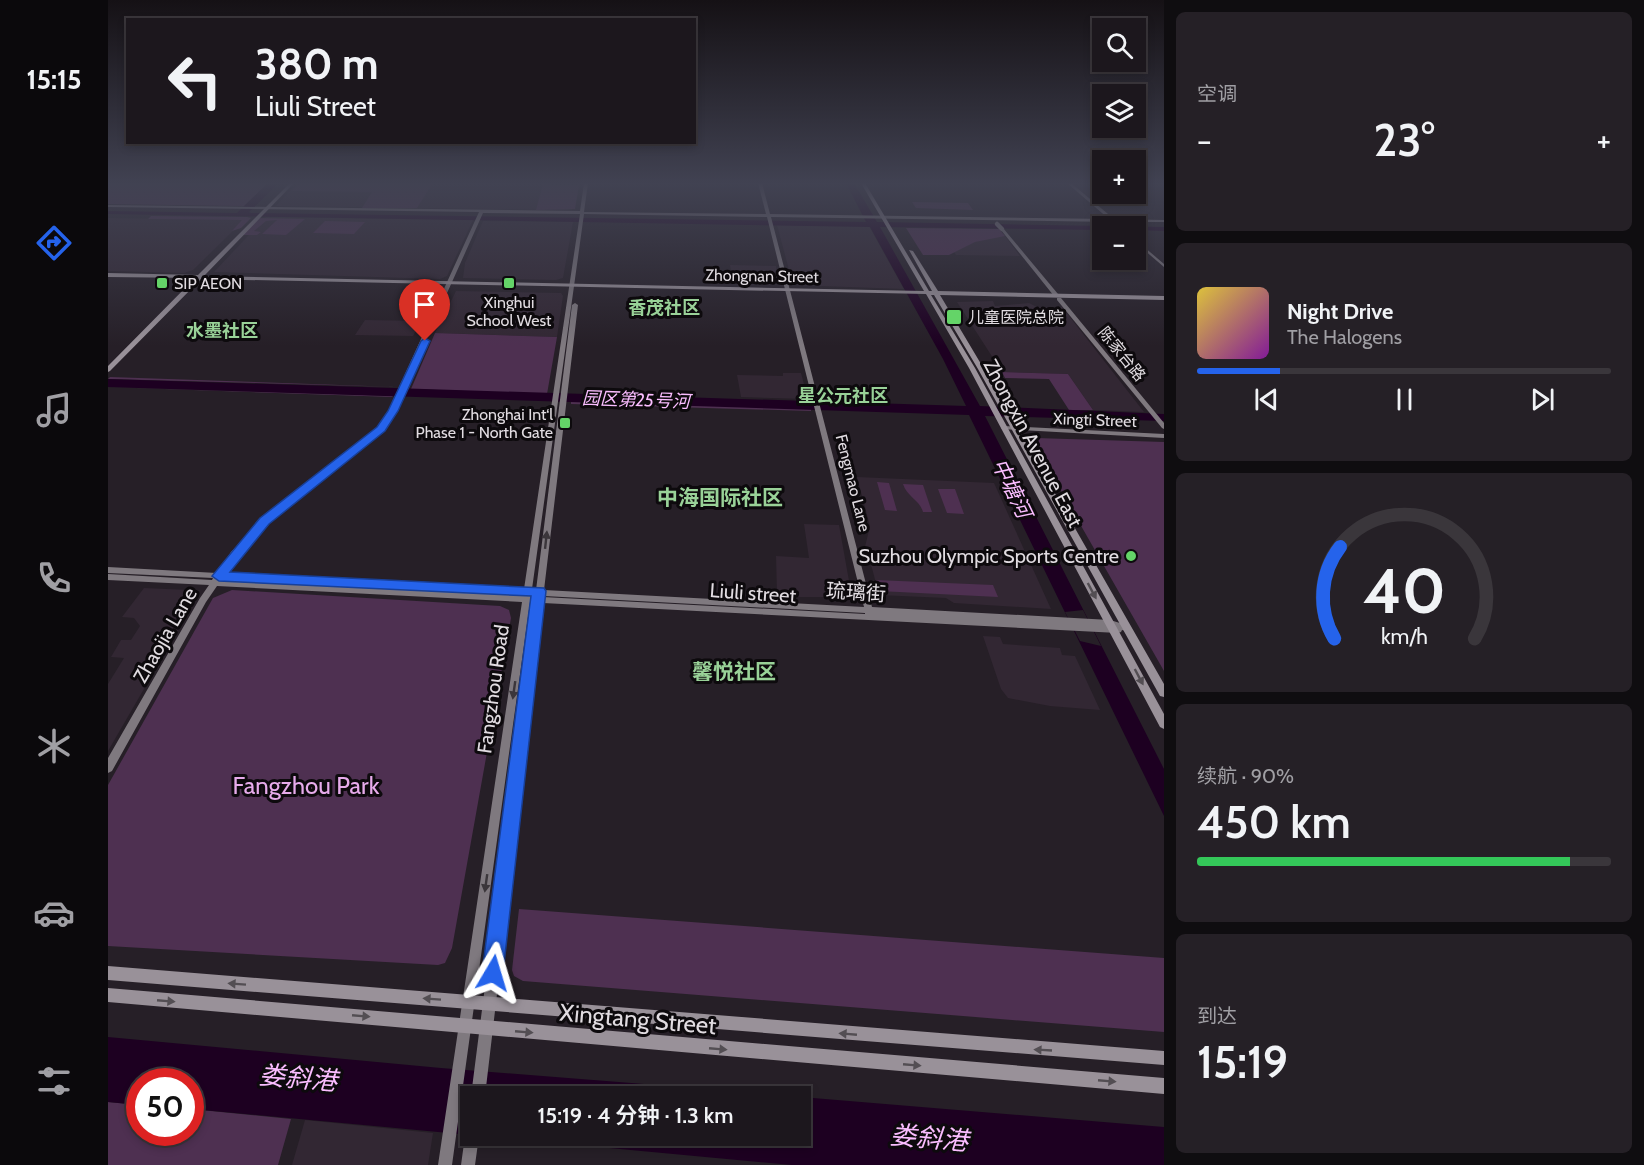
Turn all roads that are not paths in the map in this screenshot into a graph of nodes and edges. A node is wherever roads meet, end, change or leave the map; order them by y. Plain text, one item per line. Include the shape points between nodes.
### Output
1 (236, 237) edge
2 (470, 237) edge
3 (581, 237) edge
4 (775, 237) edge
5 (899, 237) edge
6 (900, 237) edge
7 (1009, 237) edge
8 (1146, 245) edge
9 (1146, 251) edge
10 (1164, 260) edge
11 (1164, 266) edge
12 (108, 277) edge
13 (195, 279) junction
14 (450, 284) junction
15 (575, 287) junction
16 (788, 291) junction
17 (928, 294) junction
18 (937, 295) junction
19 (1058, 297) junction
20 (1164, 299) edge
21 (108, 364) edge
22 (108, 370) edge
23 (560, 398) junction
24 (1162, 424) edge
25 (1011, 428) junction
26 (1164, 434) edge
27 (108, 570) edge
28 (108, 577) edge
29 (216, 579) junction
30 (533, 595) junction
31 (870, 614) junction
32 (1112, 627) junction
33 (1127, 628) junction
34 (1164, 693) edge
35 (1164, 724) edge
36 (108, 768) edge
37 (108, 973) edge
38 (108, 995) edge
39 (469, 1002) junction
40 (490, 1005) junction
41 (466, 1026) junction
42 (487, 1028) junction
43 (1164, 1058) edge
44 (479, 1086) edge
45 (1164, 1086) edge
46 (471, 1146) edge
47 (445, 1165) edge
48 (468, 1165) edge

1 - 13 main road
2 - 14 main road, Zhaojia Lane
3 - 15 main road, Fangzhou Road
4 - 16 main road, Fengmao Lane
5 - 17 main road, Zhongxin Avenue East
6 - 18 main road, Zhongxin Avenue East
7 - 19 main road, 陈家台路, bridge
8 - 10 main road
9 - 11 main road
12 - 13 main road, Zhongnan Street
13 - 14 main road, Zhongnan Street
13 - 21 main road
13 - 22 main road
14 - 15 main road, Zhongnan Street
14 - 29 main road, Zhaojia Lane via 388,419 374,436 265,521
15 - 16 main road, Zhongnan Street
15 - 23 main road, Fangzhou Road
16 - 17 main road, Zhongnan Street
16 - 31 main road, Fengmao Lane
17 - 18 main road, Zhongnan Street
17 - 25 main road, Zhongxin Avenue East via 998,416
18 - 19 main road, Zhongnan Street
18 - 25 main road, Zhongxin Avenue East
19 - 20 main road, Zhongnan Street
19 - 24 main road, 陈家台路
30 -> 23 main road, Fangzhou Road
23 - 30 main road, Fangzhou Road
25 - 26 street, Xingti Street
25 -> 32 main road, Zhongxin Avenue East
25 - 33 main road, Zhongxin Avenue East
27 - 29 main road
28 - 29 main road
29 - 30 main road
29 - 36 main road, Zhaojia Lane
30 - 31 main road, Liuli street
30 -> 39 main road, Fangzhou Road
30 - 40 main road, Fangzhou Road
31 - 32 main road, Liuli street
32 - 33 main road
32 -> 35 main road, Zhongxin Avenue East
33 - 34 main road, Zhongxin Avenue East
39 -> 37 main road, Xingtang Street
38 -> 41 main road, Xingtang Street
39 - 40 main road, Xingtang Street
39 - 41 main road, Fangzhou Road
40 - 42 main road, Fangzhou Road
43 -> 40 main road, Xingtang Street
41 - 42 main road, Xingtang Street
41 - 47 main road, Fangzhou Road
42 - 44 main road, Fangzhou Road
42 -> 45 main road, Xingtang Street
46 - 48 main road

